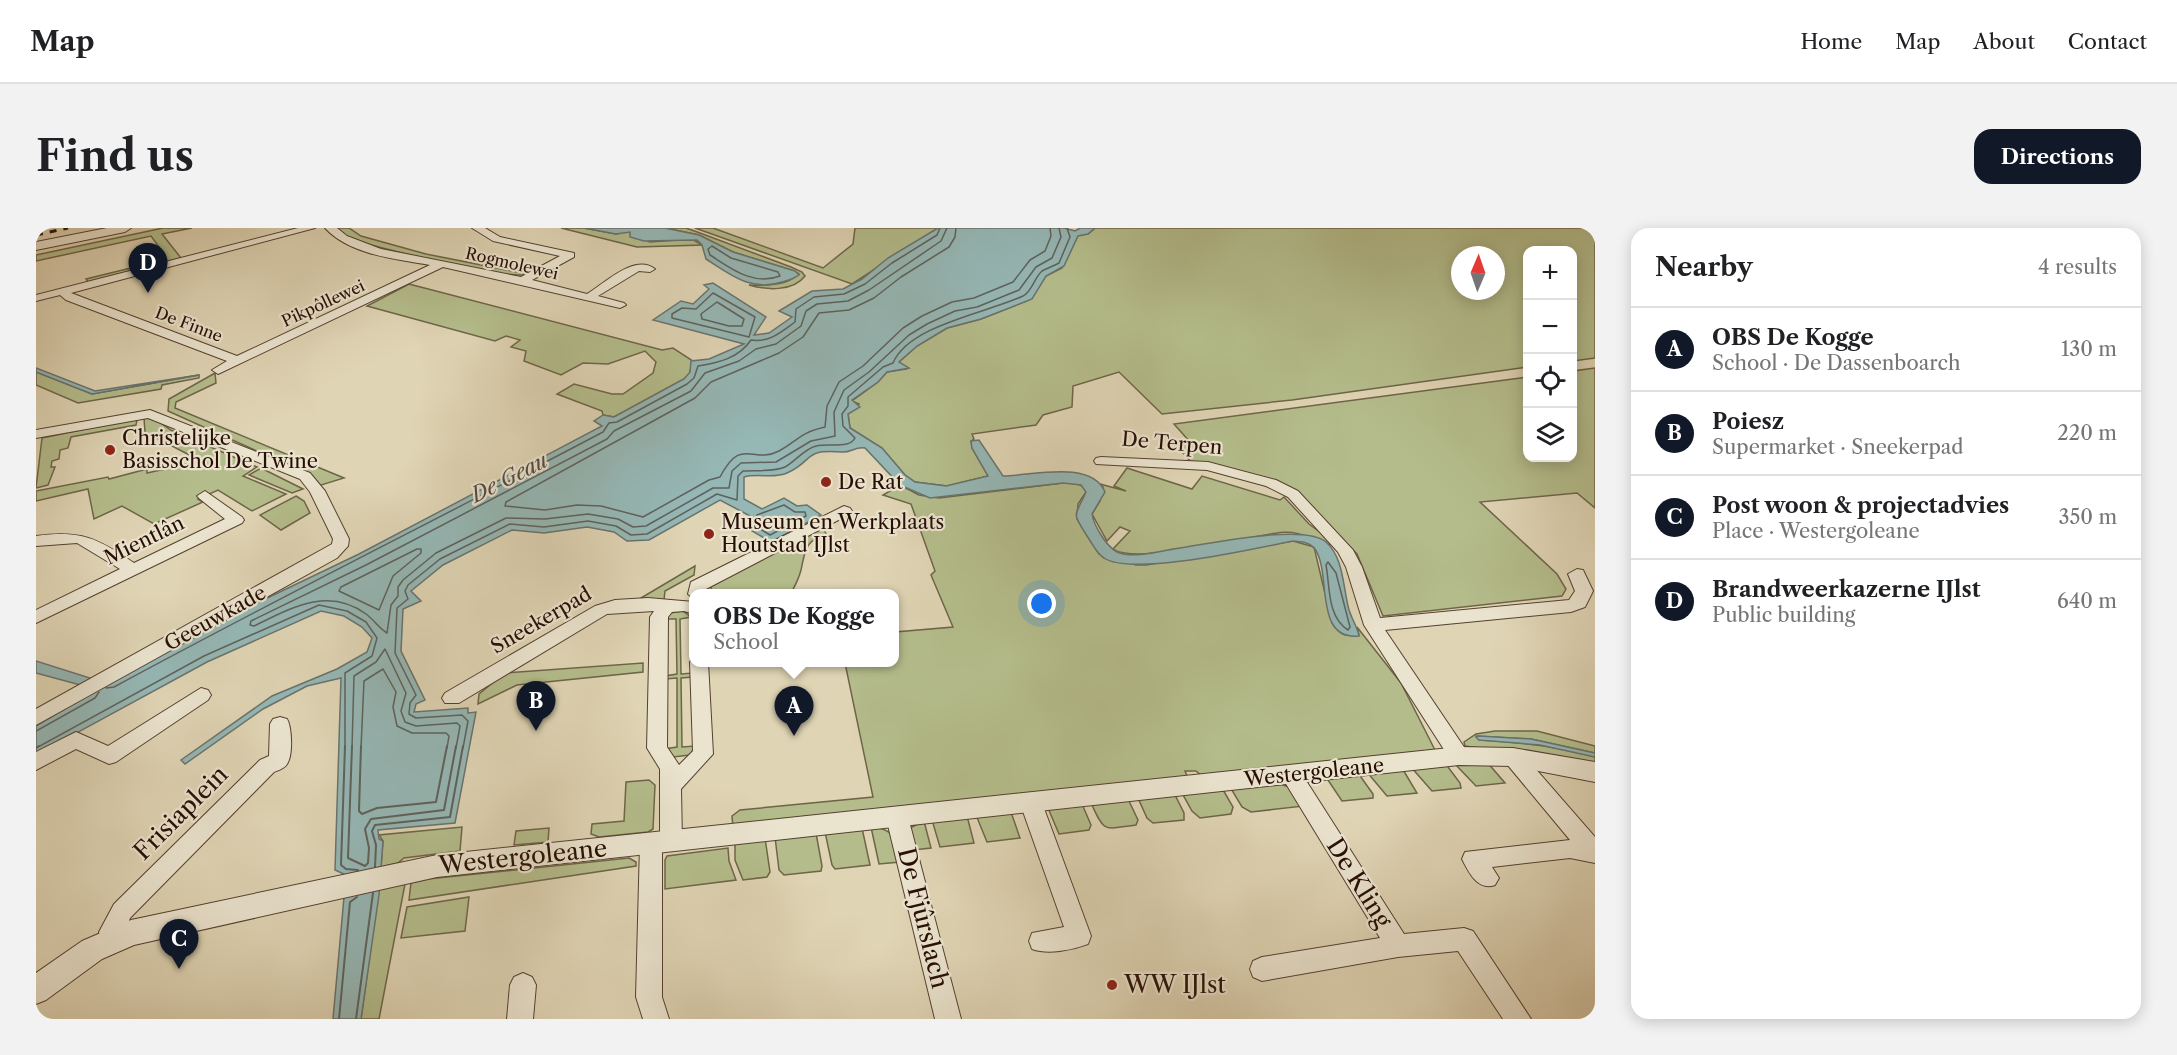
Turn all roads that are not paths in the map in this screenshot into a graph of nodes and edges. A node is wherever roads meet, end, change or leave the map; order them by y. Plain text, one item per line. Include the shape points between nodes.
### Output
1 (125, 228) edge
2 (310, 228) edge
3 (330, 228) edge
4 (477, 228) edge
5 (36, 246) edge
6 (441, 264) junction
7 (650, 269) dead end
8 (522, 281) junction
9 (62, 291) junction
10 (36, 298) edge
11 (588, 298) junction
12 (620, 305) dead end
13 (239, 361) junction
14 (218, 370) dead end
15 (36, 434) edge
16 (1101, 460) dead end
17 (205, 496) dead end
18 (844, 511) dead end
19 (36, 541) edge
20 (131, 569) junction
21 (1577, 574) dead end
22 (698, 589) edge
23 (666, 607) junction
24 (689, 607) edge
25 (36, 617) edge
26 (1373, 625) junction
27 (699, 667) edge
28 (201, 695) dead end
29 (452, 698) dead end
30 (36, 718) edge
31 (280, 724) dead end
32 (1459, 756) junction
33 (1513, 757) junction
34 (36, 762) edge
35 (1595, 772) edge
36 (1291, 774) junction
37 (671, 786) junction
38 (1032, 803) junction
39 (897, 817) junction
40 (661, 843) junction
41 (1595, 853) edge
42 (1487, 878) dead end
43 (111, 940) junction
44 (1041, 940) dead end
45 (1398, 946) junction
46 (1262, 969) dead end
47 (523, 985) dead end
48 (36, 990) edge
49 (520, 1019) edge
50 (656, 1019) edge
51 (948, 1019) edge
52 (1518, 1019) edge

1 - 5 street
2 - 9 street
3 - 6 street, Rogmolewei via 351,242
4 - 8 street via 497,239 570,255
6 - 8 street, Rogmolewei
6 - 13 street, Pikpôllewei
7 - 11 street via 637,267
8 - 11 street, Rogmolewei
9 - 10 street
9 - 13 street, De Finne via 70,298
11 - 12 street, Rogmolewei
13 - 14 street, Pikpôllewei
15 - 30 street, Geeuwkade via 150,414 305,477 317,491 341,539 340,546 331,554
16 - 26 street, De Terpen via 1208,466 1284,488 1345,550
17 - 20 street, Mientlân via 236,520
18 - 22 street
19 - 20 street via 68,536 86,538
20 - 25 street, Mientlân
21 - 26 street via 1584,591 1579,603 1571,606
23 - 24 street, Sneekerpad
23 - 29 street, Sneekerpad via 648,604 601,610
23 - 37 street via 659,617 657,748 670,768
26 - 32 street, De Terpen
27 - 37 street via 702,754
28 - 34 street via 109,756 76,740
31 - 43 street, Frisiaplein via 279,759 267,766 122,911
32 - 33 street, Westergoleane
32 - 36 street, Westergoleane
33 - 35 street, Westergoleane
33 - 41 street
36 - 38 street, Westergoleane
36 - 45 street, De Kling
37 - 40 street
38 - 39 street, Westergoleane
38 - 44 street via 1079,936
39 - 40 street, Westergoleane
39 - 51 street, De Fjûrslach
40 - 43 street, Westergoleane via 437,866
40 - 50 street via 650,997
41 - 42 street via 1570,849 1473,859
43 - 48 street, Westergoleane
45 - 46 street
45 - 52 street, De Kling via 1464,939
47 - 49 street

